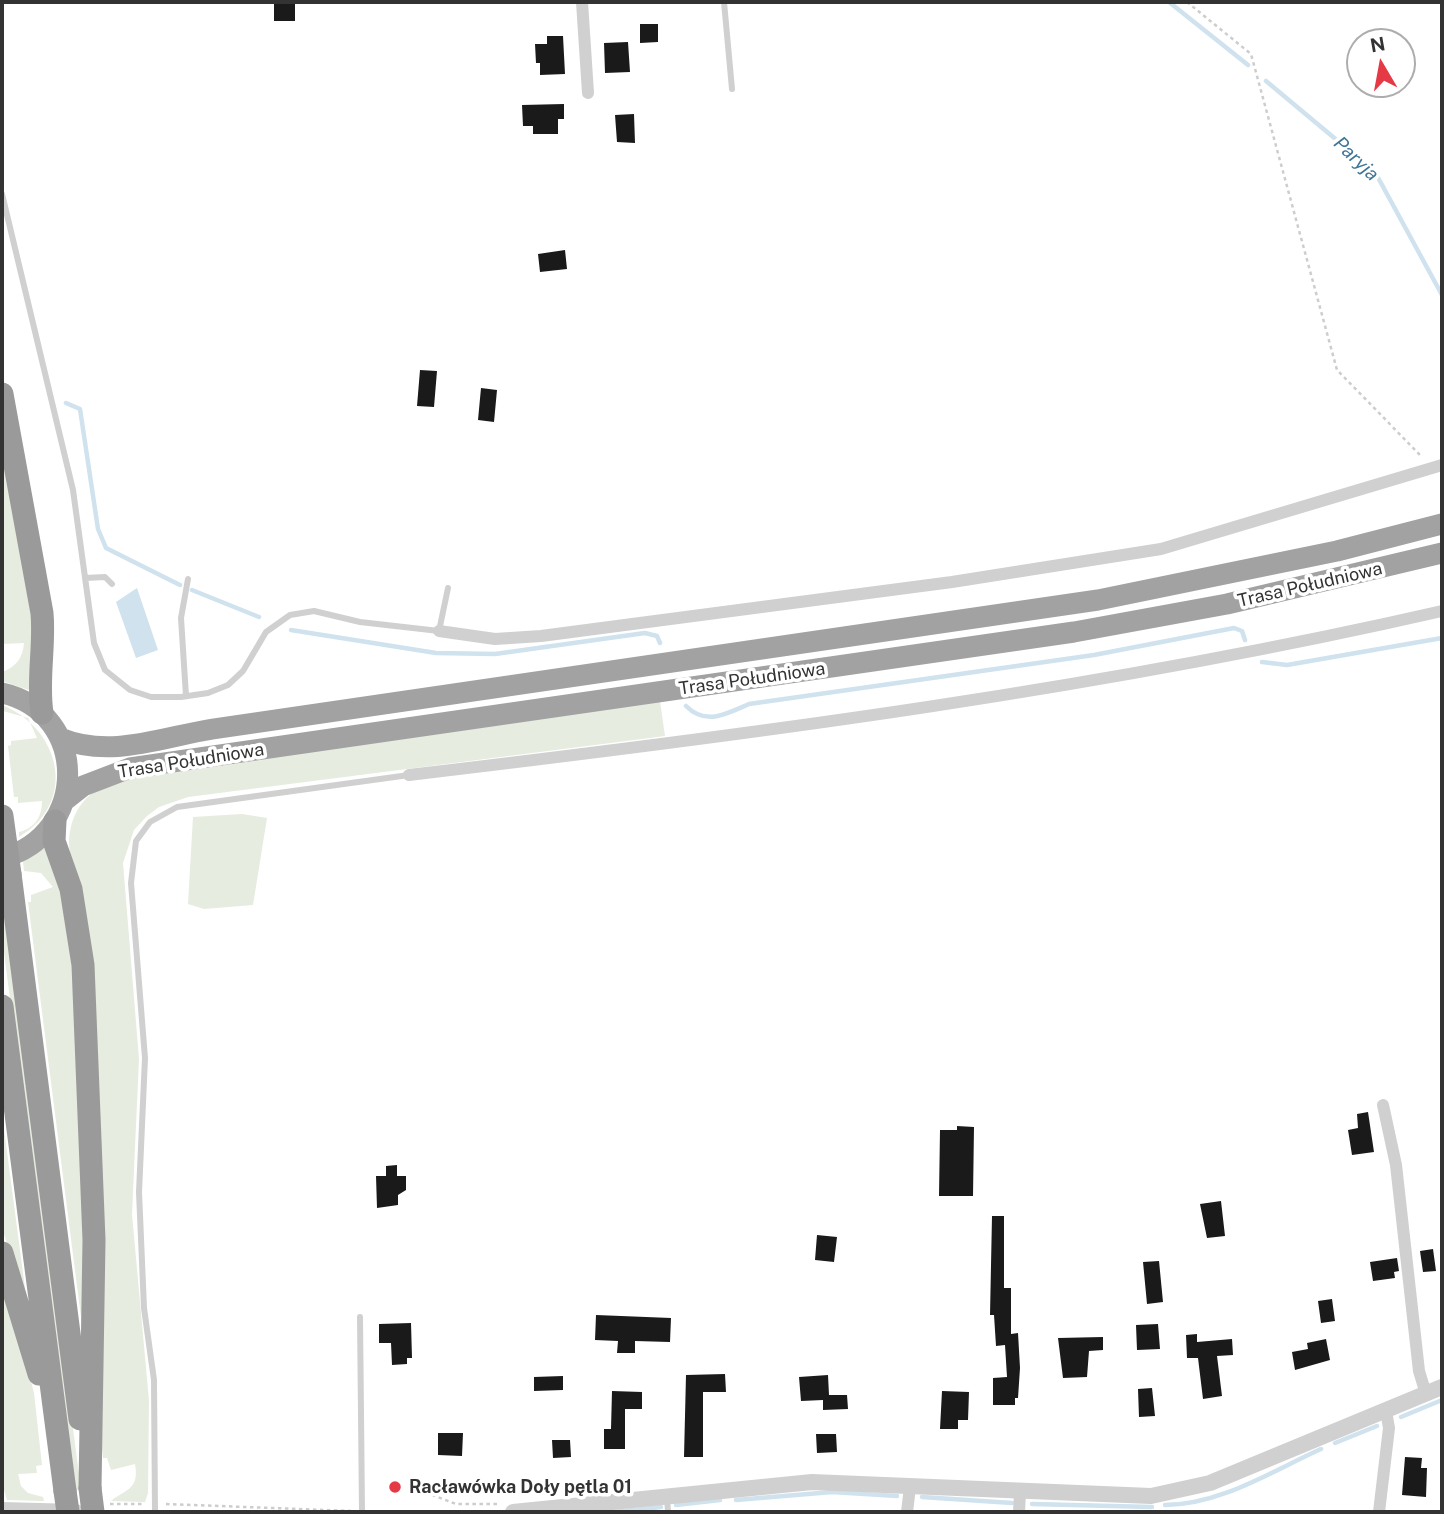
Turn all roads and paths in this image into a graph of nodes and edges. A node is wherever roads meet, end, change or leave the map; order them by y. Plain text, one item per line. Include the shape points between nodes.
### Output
1 (582, 2) edge
2 (724, 2) edge
3 (1187, 2) edge
4 (732, 89) dead end
5 (587, 93) dead end
6 (2, 194) edge
7 (2, 394) edge
8 (1442, 465) edge
9 (1429, 470) junction
10 (1442, 524) edge
11 (1442, 553) edge
12 (85, 578) junction
13 (188, 579) dead end
14 (112, 584) dead end
15 (448, 588) dead end
16 (1442, 611) edge
17 (439, 631) junction
18 (2, 692) edge
19 (186, 696) junction
20 (42, 713) junction
21 (60, 738) junction
22 (408, 775) joint
23 (60, 811) junction
24 (2, 816) edge
25 (6, 866) edge
26 (2, 1006) edge
27 (1383, 1105) dead end
28 (2, 1253) edge
29 (360, 1317) dead end
30 (1442, 1387) edge
31 (1426, 1394) junction
32 (1386, 1411) junction
33 (58, 1430) junction
34 (910, 1487) junction
35 (89, 1488) junction
36 (1020, 1492) junction
37 (67, 1501) edge
38 (668, 1504) edge
39 (155, 1508) edge
40 (2, 1510) edge
41 (79, 1512) edge
42 (93, 1512) edge
43 (362, 1512) edge
44 (513, 1512) edge
45 (907, 1512) edge
46 (1019, 1512) edge
47 (1379, 1512) edge

1 - 5 street
2 - 4 lane
3 - 9 path via 1251,54 1337,370 1420,453
6 - 12 lane via 73,490
7 - 20 highway via 42,613
8 - 9 street
9 - 17 street via 1161,549 952,583 541,636 495,639
10 - 21 highway, Trasa Południowa via 1337,551 1098,600 213,729 121,747 99,748
11 - 23 highway, Trasa Południowa via 1227,604 1074,632 130,768 95,780
12 - 14 lane via 105,577
12 - 19 lane via 94,643 105,670 131,690 151,696
13 - 19 lane via 181,618
15 - 17 lane
16 - 22 street via 1163,671 893,712
17 - 19 lane via 360,622 314,611 290,615 266,632 243,671 228,685
18 - 20 highway
20 - 21 highway
21 - 23 highway via 68,769
22 - 39 lane via 177,807 150,822 136,841 131,883 145,1058 139,1192 144,1308 154,1380
23 - 25 highway, Trasa Południowa via 33,844
23 - 35 highway via 54,841 71,889 83,965 94,1240
24 - 25 highway, bridge
25 - 35 highway
26 - 33 highway
27 - 31 street via 1396,1166 1419,1371
28 - 33 highway
29 - 43 lane
30 - 31 street
31 - 32 street
32 - 36 street via 1187,1490 1135,1497
32 - 47 street via 1390,1428
33 - 37 highway
34 - 36 street
34 - 38 street via 812,1482
34 - 45 street
35 - 42 highway, bridge
36 - 46 street
38 - 44 street
39 - 43 path
40 - 41 street

